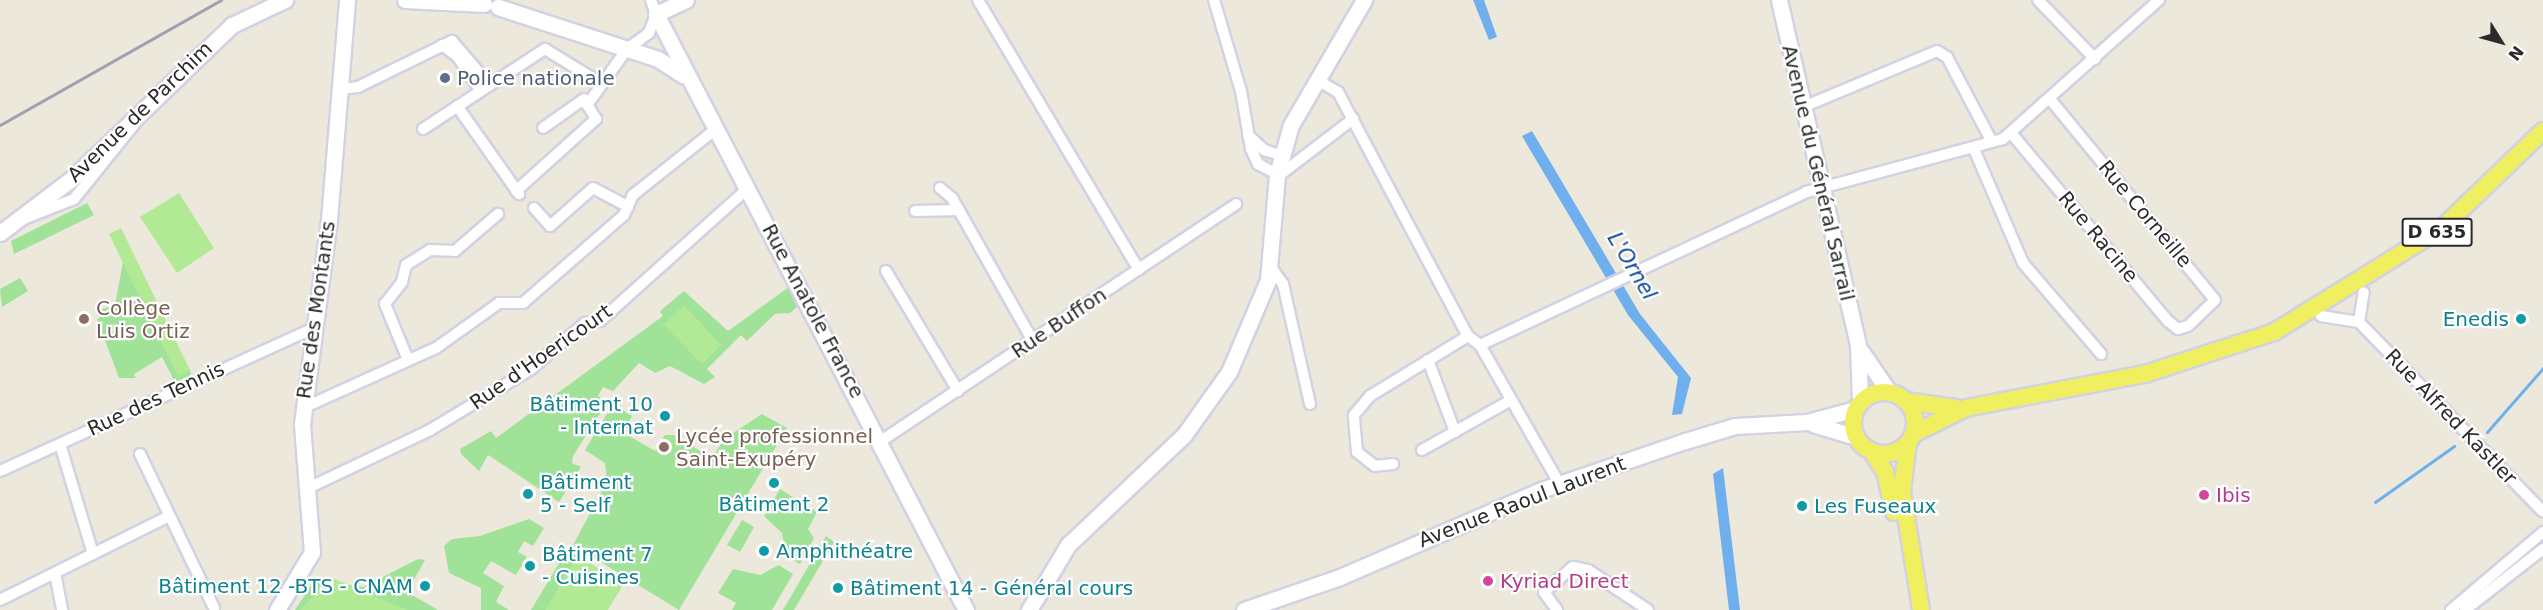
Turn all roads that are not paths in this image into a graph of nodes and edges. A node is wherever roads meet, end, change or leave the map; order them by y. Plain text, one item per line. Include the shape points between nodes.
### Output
1 (285, 0) edge
2 (347, 0) edge
3 (405, 0) edge
4 (686, 0) edge
5 (978, 0) edge
6 (1214, 0) edge
7 (1364, 0) edge
8 (1779, 0) edge
9 (2038, 0) edge
10 (2159, 0) edge
11 (492, 3) edge
12 (653, 7) edge
13 (627, 49) junction
14 (2095, 59) junction
15 (687, 78) junction
16 (1316, 79) junction
17 (602, 84) junction
18 (485, 87) junction
19 (340, 89) junction
20 (2051, 100) junction
21 (587, 105) junction
22 (457, 106) junction
23 (1803, 107) junction
24 (1353, 119) junction
25 (543, 128) dead end
26 (423, 129) dead end
27 (716, 129) junction
28 (2543, 131) edge
29 (1246, 132) junction
30 (2012, 134) junction
31 (1992, 142) junction
32 (2543, 143) edge
33 (1974, 149) junction
34 (1280, 155) junction
35 (1276, 176) junction
36 (1821, 187) junction
37 (748, 188) junction
38 (940, 188) dead end
39 (1236, 204) dead end
40 (628, 207) junction
41 (534, 208) dead end
42 (959, 210) junction
43 (915, 211) dead end
44 (498, 214) dead end
45 (0, 233) edge
46 (1271, 267) junction
47 (1139, 270) junction
48 (886, 271) dead end
49 (2364, 292) junction
50 (2321, 316) junction
51 (2359, 322) junction
52 (2188, 326) joint
53 (312, 329) junction
54 (2274, 332) junction
55 (1468, 336) junction
56 (1033, 341) junction
57 (1480, 345) junction
58 (1858, 345) junction
59 (2101, 354) dead end
60 (408, 360) junction
61 (1428, 360) junction
62 (958, 391) junction
63 (1889, 392) junction
64 (1511, 400) junction
65 (1906, 401) junction
66 (1310, 404) dead end
67 (1858, 405) junction
68 (303, 408) junction
69 (1966, 408) junction
70 (1807, 422) junction
71 (1455, 432) junction
72 (1856, 437) junction
73 (1910, 439) junction
74 (881, 441) junction
75 (60, 444) junction
76 (1422, 450) dead end
77 (1872, 452) junction
78 (140, 454) dead end
79 (1393, 464) dead end
80 (0, 471) edge
81 (1559, 483) junction
82 (308, 488) junction
83 (2543, 512) edge
84 (169, 516) junction
85 (2543, 532) edge
86 (2543, 549) edge
87 (93, 554) junction
88 (55, 573) junction
89 (0, 600) edge
90 (1280, 605) edge
91 (214, 608) dead end
92 (62, 610) edge
93 (277, 610) edge
94 (966, 610) edge
95 (1029, 610) edge
96 (1244, 610) edge
97 (1557, 610) edge
98 (1648, 610) edge
99 (1911, 610) edge
100 (1921, 610) edge
101 (2451, 610) edge
102 (2465, 610) edge

1 - 45 street, Avenue de Parchim via 232,25 75,176
2 - 19 street, Rue des Montants
3 - 11 street
4 - 12 street
5 - 47 street
6 - 29 street via 1241,91
7 - 16 street
8 - 23 street, Avenue du Général Sarrail
9 - 14 street
10 - 14 street
11 - 13 street
12 - 13 street via 649,33
12 - 15 street, Rue Anatole France
13 - 15 street via 668,64
13 - 17 street
14 - 20 street
15 - 27 street, Rue Anatole France
16 - 24 street via 1338,92
16 - 34 street
17 - 18 street via 545,49
17 - 21 street
18 - 19 street via 442,45 358,87
18 - 22 street
19 - 53 street, Rue des Montants
20 - 30 street
20 - 52 street, Rue Corneille via 2215,300
21 - 22 street via 596,119 554,152 558,159 518,193
21 - 25 street via 584,99
22 - 26 street
23 - 31 street via 1937,51 1947,57
23 - 36 street, Avenue du Général Sarrail
24 - 35 street
24 - 55 street
27 - 37 street, Rue Anatole France
27 - 40 street via 633,195
28 - 54 main road, D 635 via 2441,229
29 - 34 street via 1264,150
29 - 35 street via 1258,164
30 - 31 street
30 - 52 street, Rue Racine via 2168,321 2178,329
31 - 33 street
32 - 49 main road, D 635 via 2446,236
33 - 36 street
33 - 59 street via 2023,263
34 - 35 street
35 - 46 street
36 - 57 street
36 - 58 street, Avenue du Général Sarrail
37 - 74 street, Rue Anatole France
37 - 82 street, Rue d'Hoericourt via 600,321 585,323 531,369 383,455
38 - 42 street
39 - 47 street, Rue Buffon
40 - 41 street via 594,188 550,226
40 - 60 street via 523,303 499,303 436,348
42 - 43 street
42 - 56 street
44 - 60 street via 455,251 430,250 406,265 402,282 385,304
46 - 66 street via 1283,284
46 - 95 street via 1250,326 1202,416 1068,544
47 - 56 street, Rue Buffon
48 - 62 street
49 - 50 main road, D 635
49 - 51 street
50 - 51 street
50 - 54 main road, D 635
51 - 83 street, Rue Alfred Kastler
53 - 68 street, Rue des Montants
53 - 75 street, Rue des Tennis
54 - 69 main road, D 635 via 2145,374
55 - 57 street
55 - 61 street
56 - 62 street, Rue Buffon
57 - 64 street
58 - 63 street, Avenue du Général Sarrail
58 - 67 street, Avenue du Général Sarrail
60 - 68 street
61 - 71 street
61 - 79 street via 1370,396 1354,415 1357,452 1375,466
62 - 74 street, Rue Buffon
63 - 65 main road
63 - 67 main road
64 - 71 street
64 - 81 street
65 - 69 main road, D 635
65 - 73 main road via 1914,413
67 - 70 street, Avenue Raoul Laurent
67 - 72 main road
68 - 82 street, Rue des Montants
69 - 73 main road, D 635
70 - 72 street, Avenue Raoul Laurent
70 - 81 street, Avenue Raoul Laurent via 1729,427
71 - 76 street
72 - 77 main road
73 - 77 main road via 1891,453
73 - 100 main road via 1902,491
74 - 94 street, Rue Anatole France
75 - 80 street, Rue des Tennis
75 - 87 street
77 - 99 main road via 1890,486
78 - 84 street
81 - 90 street, Avenue Raoul Laurent
82 - 93 street, Rue des Montants via 312,552
84 - 87 street
84 - 91 street
85 - 101 street
86 - 102 street
87 - 88 street
88 - 89 street
88 - 92 street
90 - 96 street, Avenue Raoul Laurent
97 - 98 street via 1544,592 1559,575 1580,568

